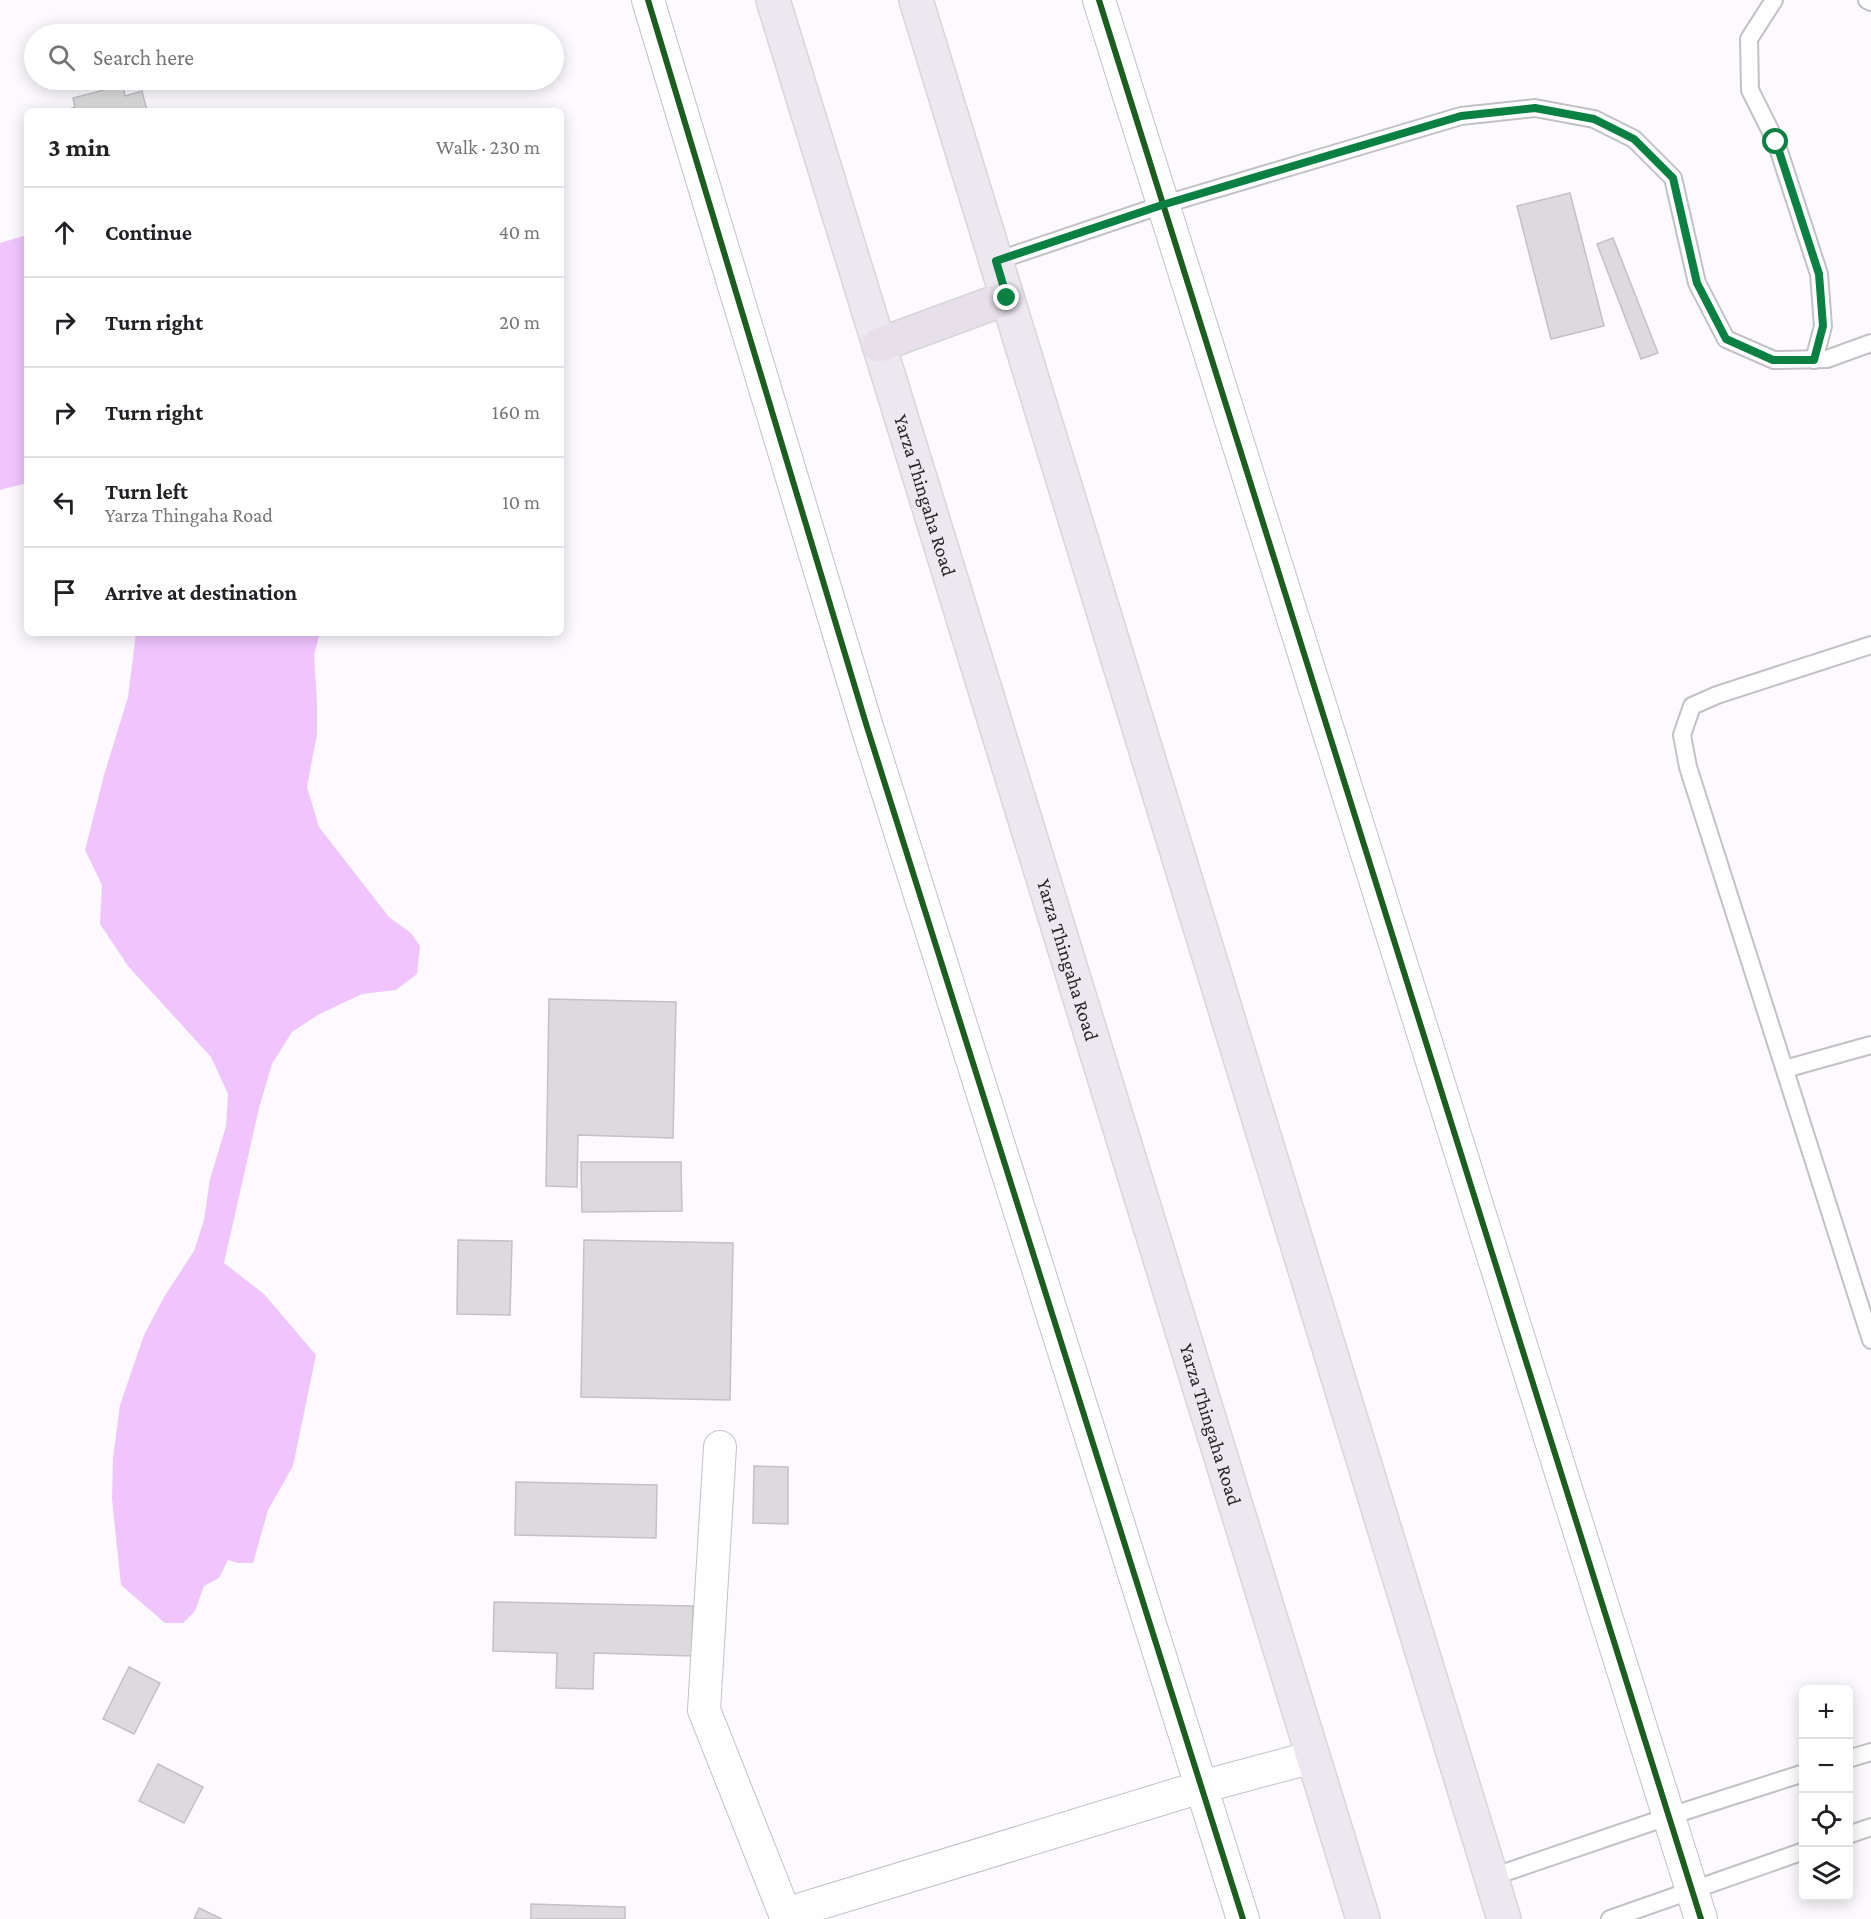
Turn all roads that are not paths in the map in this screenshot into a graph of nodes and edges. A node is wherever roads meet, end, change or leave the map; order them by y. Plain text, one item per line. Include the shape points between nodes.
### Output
1 (648, 0) edge
2 (773, 0) edge
3 (915, 0) edge
4 (1100, 0) edge
5 (1774, 0) edge
6 (1162, 205) junction
7 (996, 261) junction
8 (1007, 298) junction
9 (1871, 343) edge
10 (879, 345) junction
11 (1814, 360) junction
12 (1871, 645) edge
13 (1871, 1045) edge
14 (1785, 1069) junction
15 (1871, 1340) edge
16 (720, 1446) dead end
17 (1871, 1752) edge
18 (1313, 1757) junction
19 (1853, 1757) edge
20 (1799, 1774) edge
21 (1201, 1787) junction
22 (1670, 1816) junction
23 (1871, 1827) edge
24 (1853, 1833) edge
25 (1799, 1853) edge
26 (1492, 1877) junction
27 (1697, 1905) edge
28 (785, 1916) edge
29 (1243, 1919) edge
30 (1363, 1919) edge
31 (1504, 1919) edge
32 (1610, 1919) edge

1 - 21 street via 867,727
2 - 10 main road, Yarza Thingaha Road
3 - 7 main road
4 - 6 street
5 - 11 lane via 1749,39 1750,90 1776,142 1819,274 1823,326
6 - 7 lane
6 - 11 lane via 1461,116 1535,108 1594,119 1634,139 1673,178 1697,283 1726,339 1773,360
6 - 22 street
7 - 8 main road
8 - 10 highway
8 - 26 main road
9 - 11 lane
10 - 18 main road, Yarza Thingaha Road
12 - 14 lane via 1692,706 1682,735 1688,767
13 - 14 lane
14 - 15 lane
16 - 28 street via 704,1710
17 - 19 lane
18 - 21 street
18 - 30 main road, Yarza Thingaha Road
20 - 22 lane
21 - 28 street
21 - 29 street
22 - 26 lane
22 - 27 street
23 - 24 lane
25 - 27 lane
26 - 31 main road
27 - 32 lane

